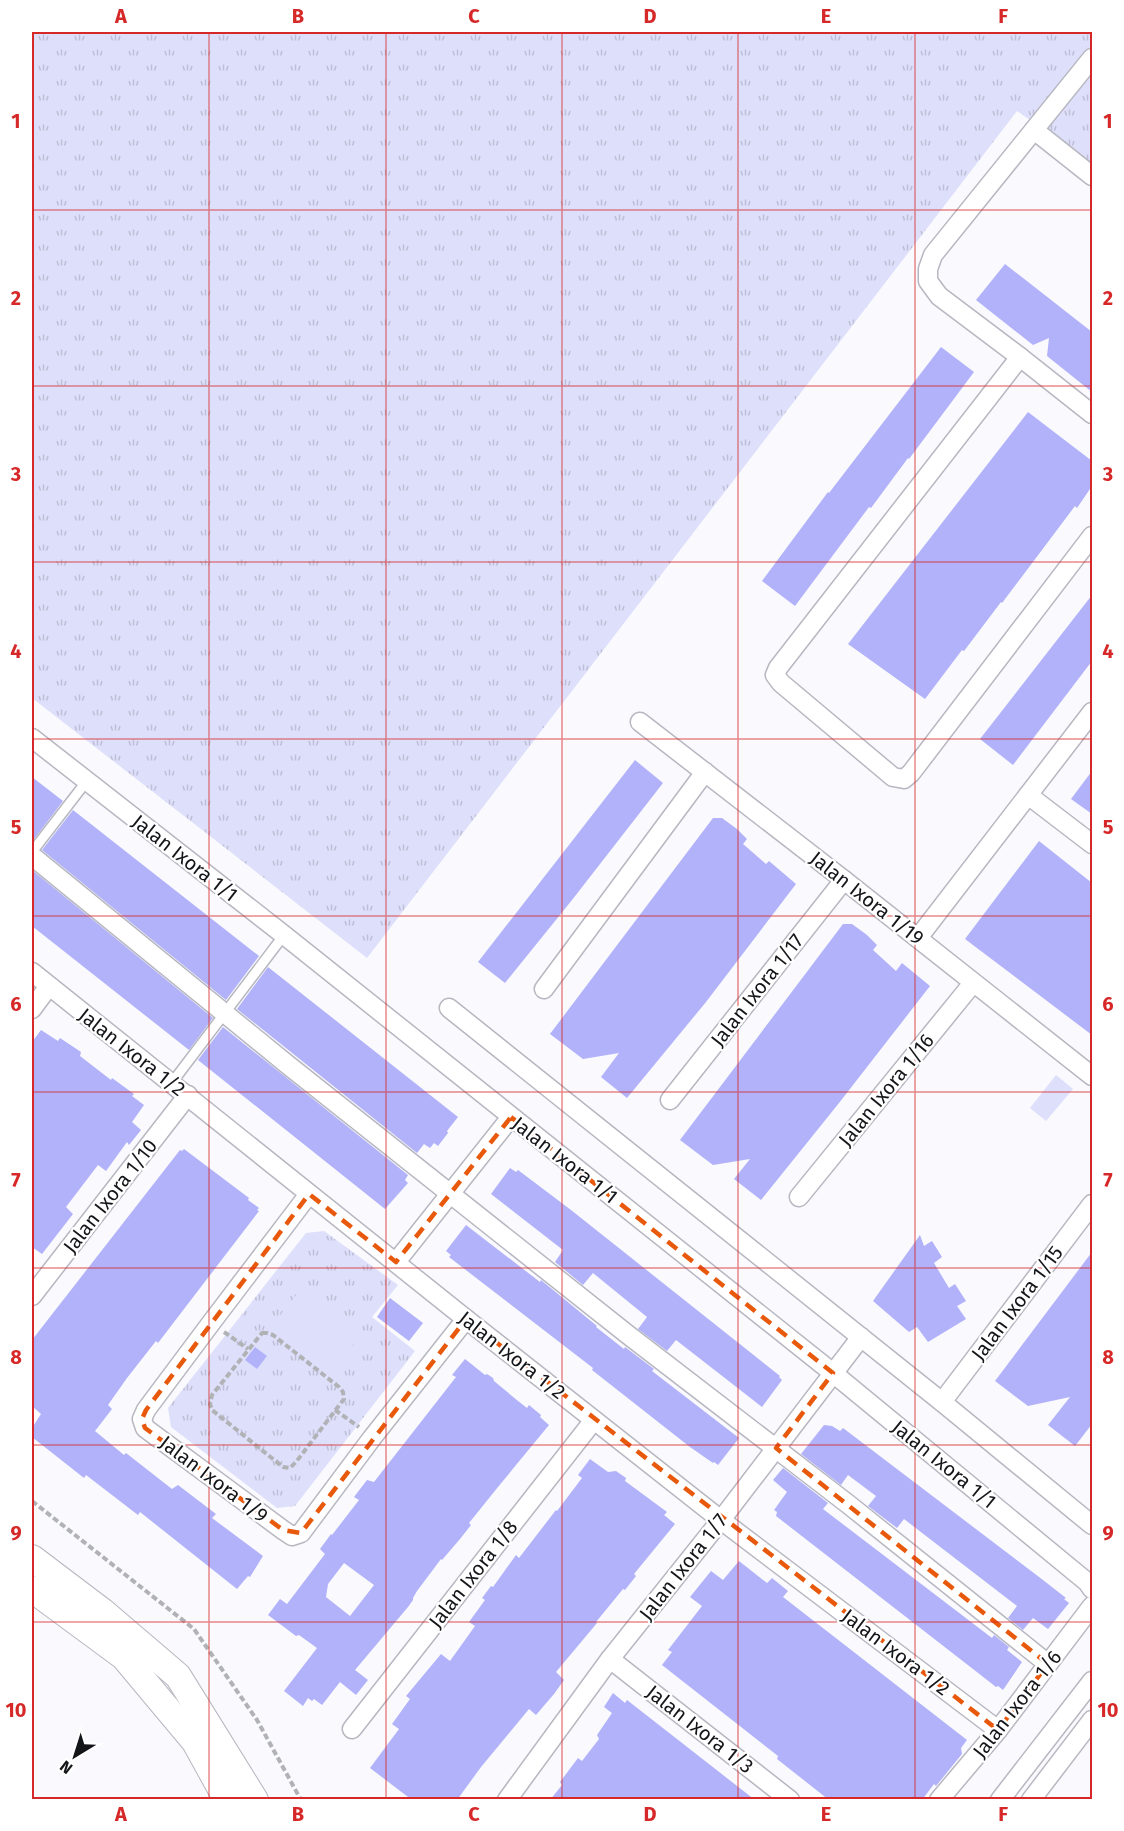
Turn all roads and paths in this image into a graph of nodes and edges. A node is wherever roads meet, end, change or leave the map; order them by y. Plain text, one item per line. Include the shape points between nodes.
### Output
1 (1092, 58) edge
2 (1034, 130) junction
3 (1092, 176) edge
4 (1020, 357) junction
5 (1092, 414) edge
6 (1092, 536) edge
7 (1092, 712) edge
8 (640, 722) dead end
9 (32, 738) edge
10 (705, 772) junction
11 (86, 782) junction
12 (1028, 795) junction
13 (1092, 844) edge
14 (32, 854) edge
15 (844, 880) junction
16 (284, 935) junction
17 (918, 938) junction
18 (32, 972) edge
19 (973, 983) junction
20 (49, 986) junction
21 (544, 988) dead end
22 (449, 1008) dead end
23 (32, 1009) edge
24 (224, 1014) junction
25 (1092, 1076) edge
26 (171, 1084) junction
27 (188, 1095) junction
28 (670, 1100) dead end
29 (511, 1117) junction
30 (450, 1193) junction
31 (309, 1194) junction
32 (799, 1197) dead end
33 (1092, 1204) edge
34 (396, 1263) junction
35 (32, 1296) edge
36 (466, 1319) junction
37 (211, 1323) junction
38 (861, 1338) junction
39 (248, 1349) junction
40 (833, 1373) junction
41 (942, 1402) junction
42 (335, 1410) junction
43 (594, 1420) junction
44 (372, 1438) junction
45 (776, 1448) junction
46 (32, 1501) edge
47 (721, 1520) junction
48 (1092, 1525) edge
49 (32, 1558) edge
50 (32, 1589) edge
51 (1092, 1589) edge
52 (1092, 1606) edge
53 (610, 1659) junction
54 (1048, 1664) junction
55 (1092, 1681) edge
56 (1092, 1720) edge
57 (352, 1729) dead end
58 (998, 1730) junction
59 (228, 1800) edge
60 (255, 1800) edge
61 (301, 1800) edge
62 (507, 1800) edge
63 (790, 1800) edge
64 (939, 1800) edge
65 (1000, 1800) edge
66 (1030, 1800) edge

1 - 2 street
2 - 3 street
2 - 4 street via 933,255 928,269 928,281 939,296
4 - 5 street
4 - 6 street via 776,675 893,777 904,779
7 - 12 street
8 - 10 street, Jalan Ixora 1/19
9 - 11 street, Jalan Ixora 1/1
10 - 15 street, Jalan Ixora 1/19
10 - 21 street
11 - 14 lane
11 - 16 street, Jalan Ixora 1/1
12 - 13 street
12 - 17 street
14 - 24 street
15 - 17 street, Jalan Ixora 1/19
15 - 28 street, Jalan Ixora 1/17
16 - 24 lane
16 - 29 street, Jalan Ixora 1/1
17 - 19 street, Jalan Ixora 1/19
18 - 20 street, Jalan Ixora 1/2
19 - 25 street, Jalan Ixora 1/19
19 - 32 street, Jalan Ixora 1/16
20 - 23 street
20 - 26 street, Jalan Ixora 1/2
22 - 38 street
24 - 26 lane
24 - 30 street
26 - 27 street, Jalan Ixora 1/2
27 - 31 street, Jalan Ixora 1/2
27 - 35 street, Jalan Ixora 1/10
29 - 30 street
29 - 40 street, Jalan Ixora 1/1
30 - 34 street
30 - 45 street
31 - 34 street, Jalan Ixora 1/2
31 - 37 street, Jalan Ixora 1/9
33 - 41 street, Jalan Ixora 1/15
34 - 36 street, Jalan Ixora 1/2
36 - 43 street, Jalan Ixora 1/2
36 - 44 street, Jalan Ixora 1/9
37 - 39 path
37 - 44 street, Jalan Ixora 1/9 via 146,1410 142,1419 145,1428 283,1530 292,1536 301,1533
38 - 40 street, Jalan Ixora 1/7
38 - 41 street
39 - 42 path via 262,1333 273,1335 339,1387 344,1399
39 - 42 path via 212,1395 210,1404 212,1410 283,1467 290,1468 296,1462
40 - 45 street, Jalan Ixora 1/7
40 - 51 street, Jalan Ixora 1/1
41 - 48 street
42 - 44 path
43 - 47 street, Jalan Ixora 1/2
43 - 57 street, Jalan Ixora 1/8
45 - 47 street, Jalan Ixora 1/7
45 - 54 street
46 - 61 path via 194,1629 257,1720
47 - 53 street, Jalan Ixora 1/7
47 - 58 street, Jalan Ixora 1/2
49 - 60 main road via 178,1676
50 - 59 main road via 124,1657 195,1742
52 - 54 street, Jalan Ixora 1/6
53 - 62 street, Jalan Ixora 1/7
53 - 63 street, Jalan Ixora 1/3
54 - 58 street, Jalan Ixora 1/6
55 - 65 street
56 - 66 street
58 - 64 street, Jalan Ixora 1/6

